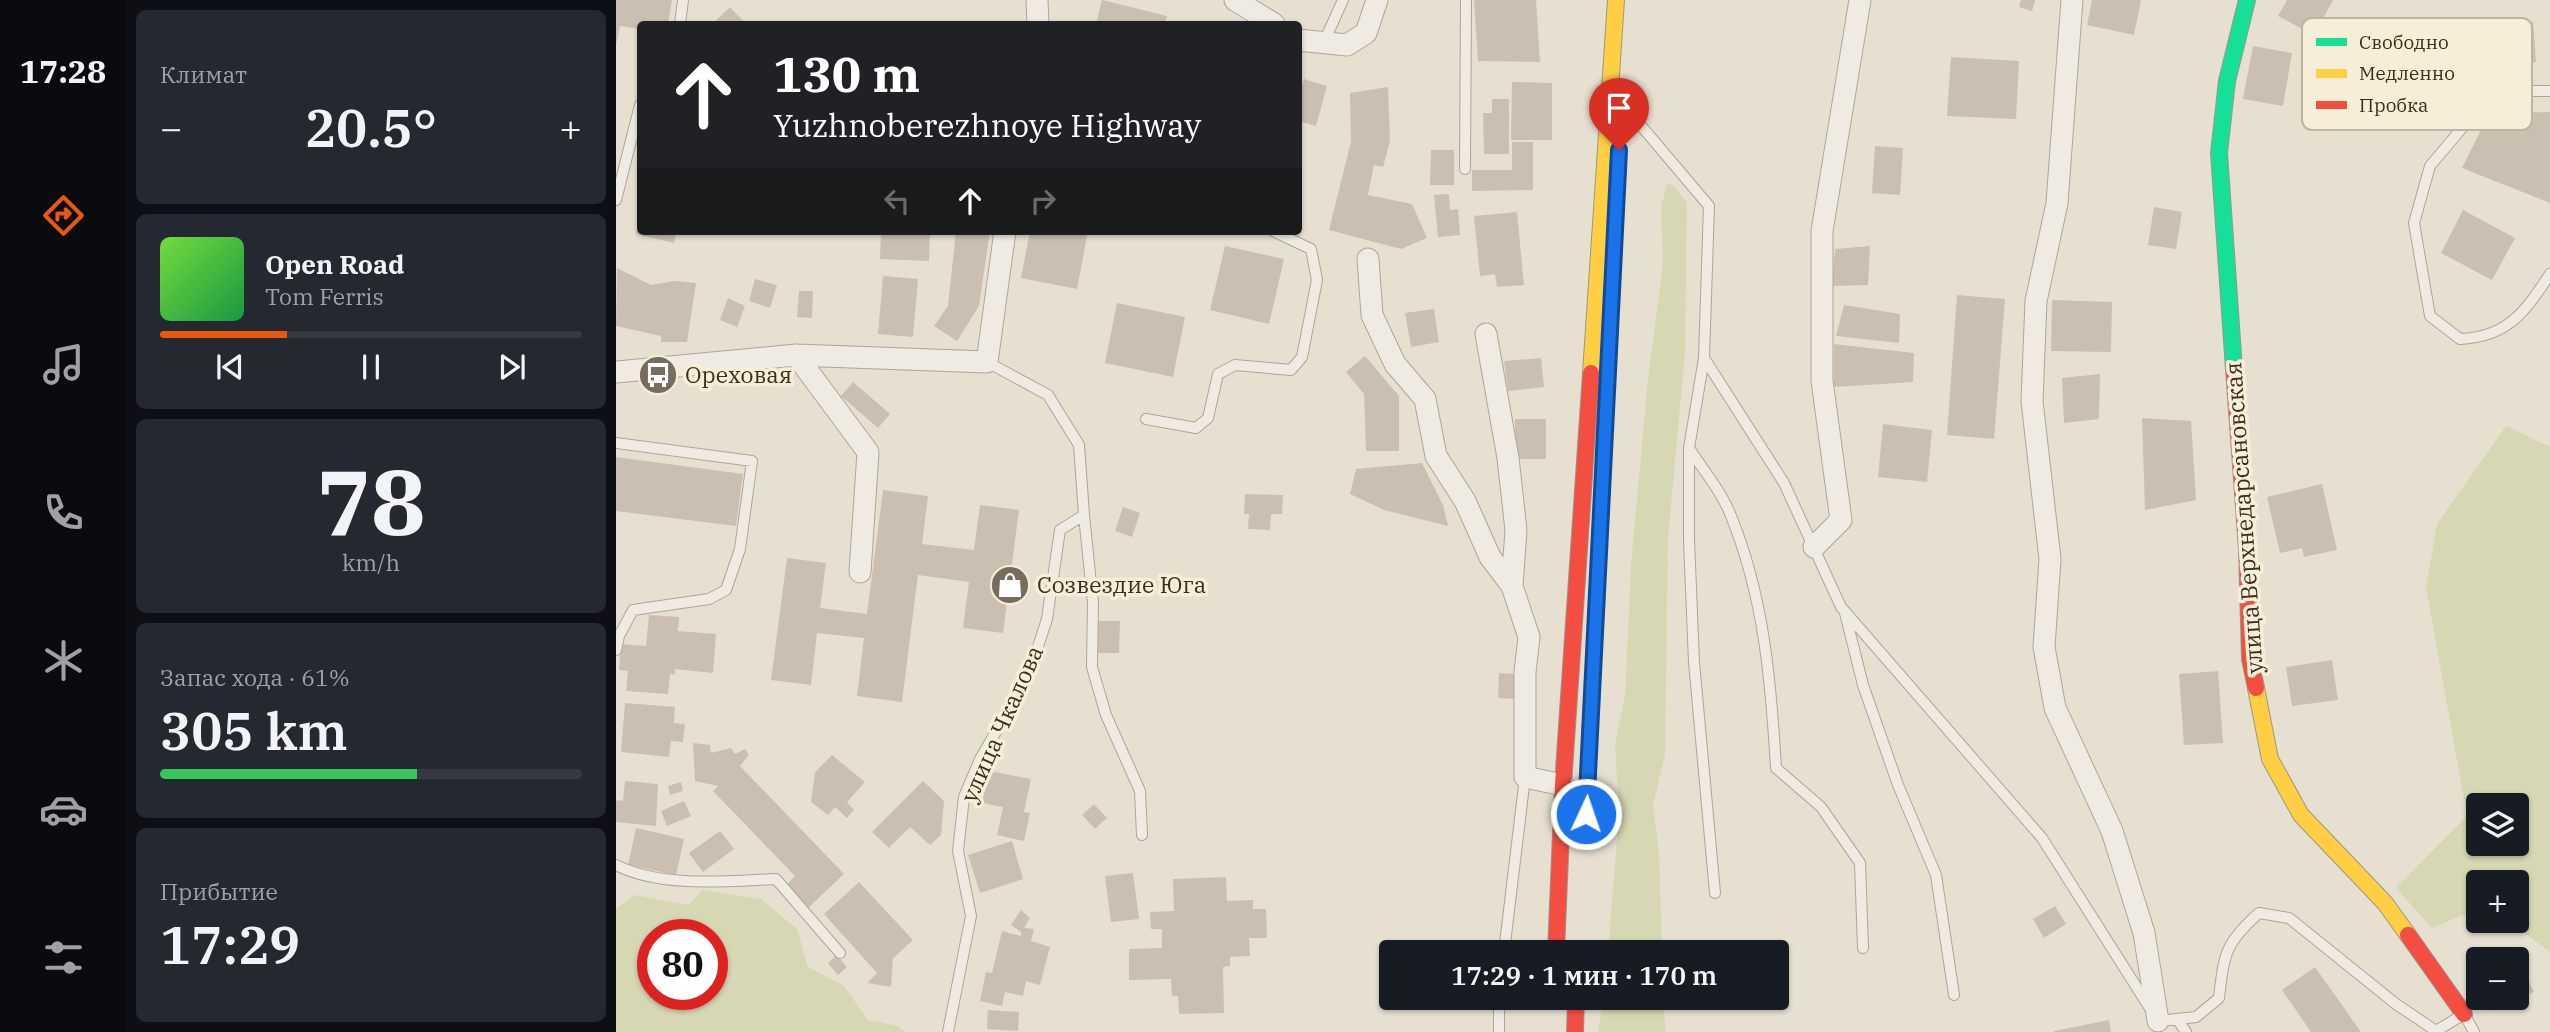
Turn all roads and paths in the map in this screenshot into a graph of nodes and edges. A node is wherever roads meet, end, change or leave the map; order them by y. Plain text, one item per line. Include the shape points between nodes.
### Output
1 (683, 0) edge
2 (1037, 0) edge
3 (1343, 0) edge
4 (1377, 0) edge
5 (1466, 0) edge
6 (1616, 0) edge
7 (1633, 0) edge
8 (1860, 0) edge
9 (2073, 0) edge
10 (2247, 0) edge
11 (1248, 4) edge
12 (680, 21) edge
13 (1038, 21) edge
14 (1270, 21) edge
15 (1302, 41) edge
16 (1324, 44) junction
17 (2532, 91) edge
18 (2550, 91) edge
19 (1621, 102) junction
20 (637, 116) edge
21 (2460, 130) edge
22 (1465, 169) dead end
23 (616, 200) edge
24 (1004, 235) edge
25 (1281, 235) edge
26 (1368, 259) dead end
27 (2550, 274) edge
28 (1612, 317) dead end
29 (1486, 334) dead end
30 (796, 355) junction
31 (1704, 358) junction
32 (987, 362) junction
33 (616, 372) edge
34 (1146, 419) dead end
35 (616, 443) edge
36 (1689, 448) junction
37 (1083, 515) junction
38 (1814, 547) junction
39 (860, 572) dead end
40 (1511, 586) junction
41 (1845, 610) junction
42 (616, 650) edge
43 (1525, 777) junction
44 (1563, 785) junction
45 (1142, 835) dead end
46 (616, 865) edge
47 (1715, 894) dead end
48 (1505, 940) edge
49 (1557, 940) edge
50 (1863, 948) dead end
51 (840, 953) dead end
52 (1954, 995) dead end
53 (1499, 1010) edge
54 (1575, 1010) edge
55 (2464, 1014) junction
56 (2168, 1020) junction
57 (2447, 1028) edge
58 (948, 1032) edge
59 (1499, 1032) edge
60 (1574, 1032) edge
61 (2186, 1032) edge
62 (2474, 1032) edge

1 - 12 lane
2 - 13 street
3 - 16 lane
4 - 16 street via 1366,33 1347,45
5 - 22 lane
6 - 44 main road
7 - 19 main road
8 - 38 street via 1822,231 1822,381 1841,520
9 - 56 street via 2057,202 2036,301 2032,401 2050,559 2044,648 2055,708 2112,831
10 - 55 main road, улица Верхнедарсановская via 2227,81 2220,153 2247,549 2250,659 2270,759 2301,815 2385,903
11 - 14 street
15 - 16 street
17 - 18 lane
19 - 28 main road
19 - 31 lane via 1709,206
20 - 23 lane
21 - 27 lane via 2430,166 2414,223 2430,316 2460,339 2485,338 2512,324
24 - 32 street
25 - 34 lane via 1311,249 1317,280 1302,357 1291,370 1235,365 1218,374 1208,418 1196,428
26 - 40 street via 1372,315 1395,364 1425,399 1436,456 1465,500 1490,557
29 - 40 street via 1516,530
30 - 32 street
30 - 33 street
30 - 39 street via 868,452
31 - 36 lane
31 - 38 lane via 1784,483
32 - 37 lane via 1048,395 1079,444
35 - 42 lane via 752,461 740,549 726,590 709,599 633,610
36 - 47 lane via 1694,662
36 - 50 lane via 1731,514 1762,619 1776,768 1821,807 1860,863
37 - 45 lane via 1093,603 1092,667 1106,715 1140,791
37 - 58 lane, улица Чкалова via 1060,530 1047,619 1028,677 964,797 958,852 971,916
38 - 41 lane
40 - 43 street via 1529,637
41 - 52 lane via 1863,685 1936,875
41 - 56 lane via 2042,838
43 - 44 street
43 - 48 lane
44 - 49 main road
46 - 51 lane via 630,873 669,878 776,879
53 - 59 lane
54 - 60 main road
55 - 57 lane
55 - 62 lane
56 - 57 lane via 2196,1017 2219,998 2224,956 2239,930 2259,913 2289,918 2436,1031
56 - 61 lane

